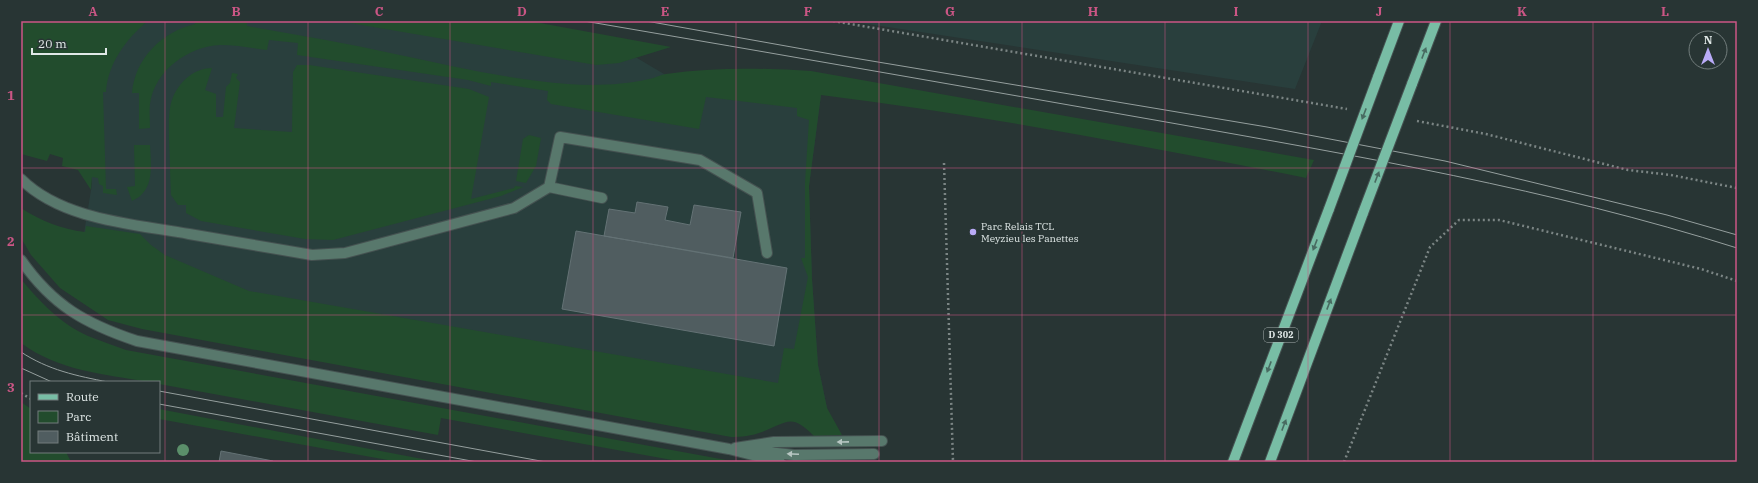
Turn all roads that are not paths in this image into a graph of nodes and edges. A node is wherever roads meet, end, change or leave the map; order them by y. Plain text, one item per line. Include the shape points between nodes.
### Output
1 (1399, 21) edge
2 (1436, 21) edge
3 (21, 179) edge
4 (549, 187) junction
5 (602, 198) dead end
6 (767, 253) dead end
7 (21, 260) edge
8 (882, 442) dead end
9 (729, 448) junction
10 (874, 454) dead end
11 (780, 462) edge
12 (1233, 462) edge
13 (1270, 462) edge

1 -> 12 main road, D 302, bridge
13 -> 2 main road, bridge
3 - 4 lane via 44,197 88,215 312,255 345,253 514,208
4 - 5 lane
4 - 6 lane via 560,137 700,160 757,192
7 - 9 lane via 40,284 72,312 92,324 137,341
8 -> 9 lane via 774,442
10 -> 9 lane via 794,455
9 - 11 lane

